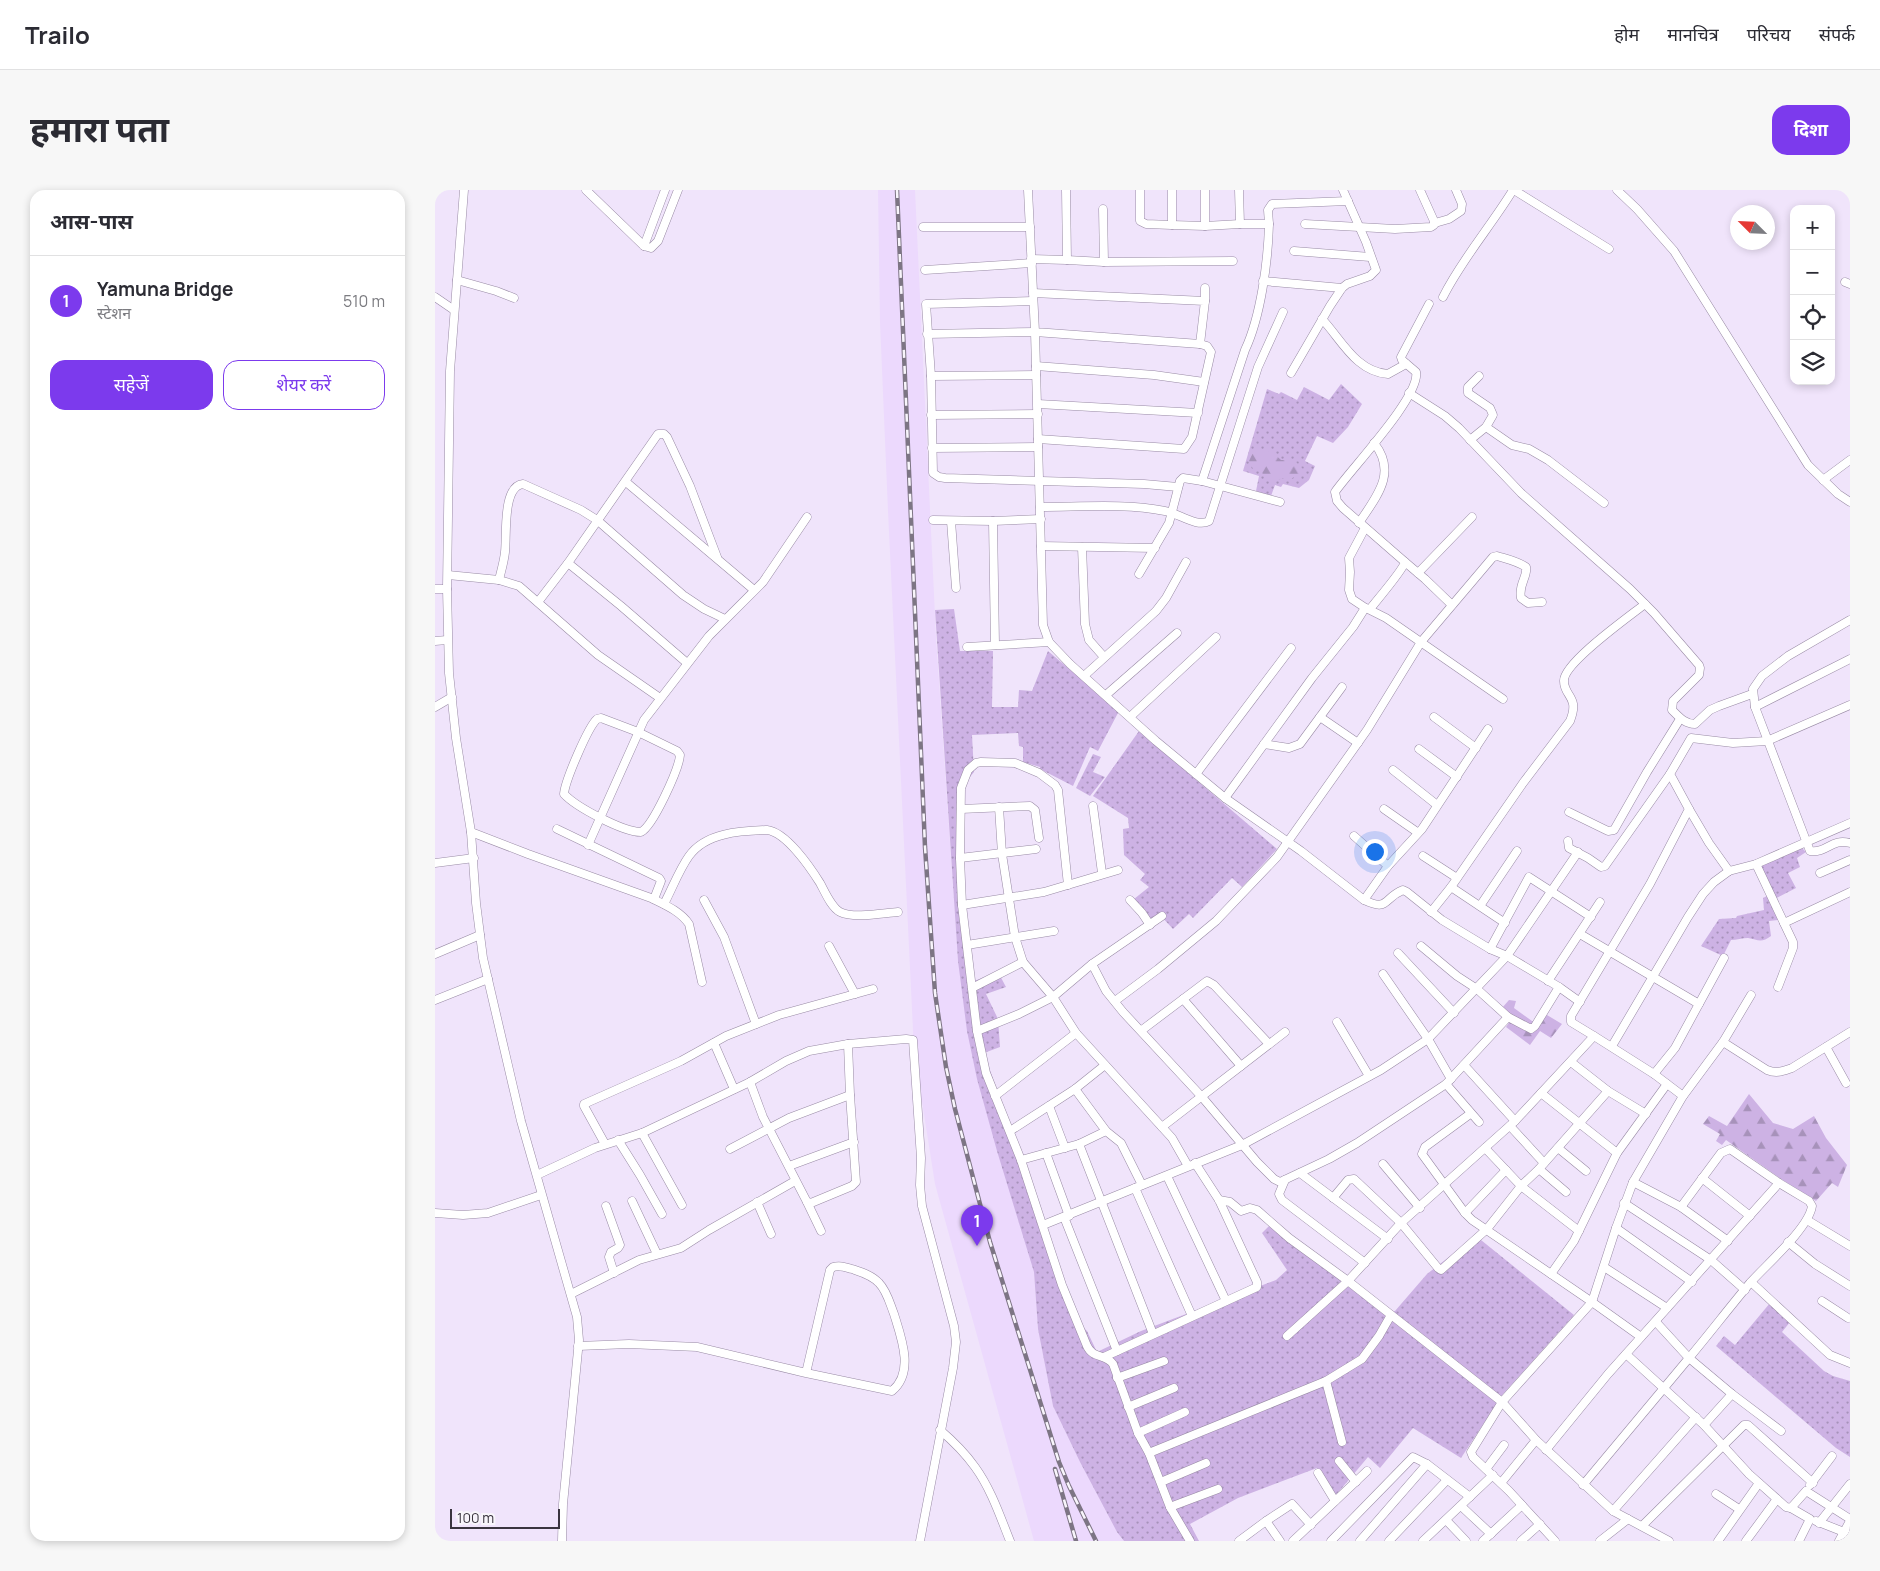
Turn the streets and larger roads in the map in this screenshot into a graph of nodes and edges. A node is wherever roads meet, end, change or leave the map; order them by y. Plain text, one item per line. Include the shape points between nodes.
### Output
1 (464, 190) edge
2 (586, 190) edge
3 (665, 190) edge
4 (677, 190) edge
5 (1028, 190) edge
6 (1066, 190) edge
7 (1140, 190) edge
8 (1172, 190) edge
9 (1205, 190) edge
10 (1239, 190) edge
11 (1343, 190) edge
12 (1420, 190) edge
13 (1456, 190) edge
14 (1513, 190) edge
15 (1617, 190) edge
16 (1348, 201) junction
17 (1103, 210) dead end
18 (1435, 223) junction
19 (1240, 224) junction
20 (1269, 224) junction
21 (1305, 224) dead end
22 (1172, 225) junction
23 (1205, 226) junction
24 (923, 227) dead end
25 (1030, 227) junction
26 (1359, 227) junction
27 (644, 246) junction
28 (1609, 249) dead end
29 (1294, 251) dead end
30 (1370, 256) junction
31 (1067, 260) junction
32 (1031, 261) junction
33 (1233, 261) dead end
34 (1104, 262) junction
35 (925, 270) dead end
36 (457, 280) junction
37 (1263, 281) junction
38 (1205, 288) dead end
39 (1342, 288) junction
40 (435, 297) edge
41 (1033, 297) junction
42 (1443, 297) dead end
43 (514, 298) dead end
44 (1205, 302) junction
45 (1429, 304) dead end
46 (454, 310) junction
47 (1283, 312) dead end
48 (1322, 319) junction
49 (1035, 332) junction
50 (927, 334) junction
51 (1200, 344) junction
52 (1406, 364) junction
53 (1036, 366) junction
54 (1291, 373) dead end
55 (1036, 375) junction
56 (931, 376) junction
57 (1479, 376) dead end
58 (1204, 382) junction
59 (1409, 393) junction
60 (1038, 404) junction
61 (1198, 413) junction
62 (1038, 414) junction
63 (931, 415) junction
64 (1487, 428) junction
65 (1470, 440) junction
66 (1038, 443) junction
67 (1374, 443) junction
68 (932, 448) junction
69 (1850, 460) edge
70 (1039, 480) junction
71 (1202, 480) junction
72 (1823, 480) junction
73 (626, 482) junction
74 (1221, 486) junction
75 (1178, 487) junction
76 (1280, 502) dead end
77 (1850, 502) edge
78 (1604, 503) dead end
79 (1040, 507) junction
80 (1173, 512) junction
81 (807, 517) dead end
82 (1472, 517) dead end
83 (1041, 519) junction
84 (597, 520) junction
85 (933, 520) dead end
86 (951, 521) junction
87 (993, 521) junction
88 (1362, 526) junction
89 (1041, 546) junction
90 (1082, 546) junction
91 (1155, 548) junction
92 (717, 557) junction
93 (1186, 562) dead end
94 (1405, 562) junction
95 (568, 563) junction
96 (1418, 573) junction
97 (1139, 574) dead end
98 (448, 575) junction
99 (499, 580) junction
100 (956, 588) dead end
101 (435, 589) edge
102 (447, 589) junction
103 (754, 590) junction
104 (538, 602) junction
105 (1542, 602) dead end
106 (1645, 604) junction
107 (1452, 605) junction
108 (1368, 608) junction
109 (725, 619) junction
110 (1850, 620) edge
111 (1177, 633) dead end
112 (1216, 637) dead end
113 (447, 640) junction
114 (435, 641) edge
115 (1049, 642) junction
116 (1421, 642) junction
117 (995, 645) junction
118 (967, 647) dead end
119 (1291, 648) dead end
120 (1104, 658) junction
121 (1850, 659) edge
122 (687, 663) junction
123 (1084, 676) junction
124 (1343, 687) dead end
125 (1752, 694) junction
126 (1105, 695) junction
127 (452, 697) junction
128 (660, 698) junction
129 (1503, 699) dead end
130 (1850, 705) edge
131 (435, 707) edge
132 (1755, 707) junction
133 (1130, 717) junction
134 (1320, 717) junction
135 (1434, 717) dead end
136 (1680, 718) junction
137 (1695, 724) junction
138 (1488, 729) dead end
139 (638, 732) junction
140 (1692, 738) junction
141 (1767, 741) junction
142 (1264, 744) junction
143 (1358, 744) junction
144 (1475, 748) junction
145 (1419, 749) dead end
146 (1393, 770) dead end
147 (1196, 774) junction
148 (1670, 774) junction
149 (1457, 777) junction
150 (1225, 798) junction
151 (1437, 805) junction
152 (1093, 806) dead end
153 (999, 807) junction
154 (961, 809) junction
155 (1384, 809) dead end
156 (1689, 809) junction
157 (1569, 812) dead end
158 (600, 818) junction
159 (1850, 823) edge
160 (557, 829) dead end
161 (471, 832) junction
162 (1417, 832) junction
163 (1354, 836) dead end
164 (1039, 838) dead end
165 (1568, 841) dead end
166 (1289, 842) junction
167 (1806, 842) junction
168 (1850, 843) edge
169 (588, 845) junction
170 (1036, 849) dead end
171 (1517, 851) dead end
172 (1578, 852) junction
173 (1002, 854) junction
174 (1423, 856) dead end
175 (474, 858) junction
176 (960, 858) junction
177 (1850, 860) edge
178 (435, 863) edge
179 (1757, 864) junction
180 (1388, 866) junction
181 (1119, 870) dead end
182 (1729, 871) junction
183 (1102, 873) junction
184 (1820, 873) dead end
185 (1457, 878) junction
186 (1068, 885) junction
187 (1451, 887) junction
188 (1550, 892) junction
189 (1850, 892) edge
190 (1009, 897) junction
191 (654, 899) junction
192 (704, 900) dead end
193 (1130, 900) dead end
194 (1364, 900) junction
195 (1600, 902) dead end
196 (664, 904) junction
197 (962, 905) junction
198 (1480, 906) junction
199 (898, 912) dead end
200 (1431, 912) junction
201 (1162, 916) dead end
202 (1591, 917) junction
203 (1505, 923) junction
204 (1784, 923) junction
205 (1150, 926) junction
206 (1054, 930) dead end
207 (1580, 934) junction
208 (480, 935) junction
209 (1015, 937) junction
210 (967, 945) junction
211 (829, 946) dead end
212 (1421, 946) dead end
213 (1490, 949) junction
214 (1610, 951) junction
215 (1398, 953) dead end
216 (435, 954) edge
217 (1507, 956) junction
218 (1724, 958) dead end
219 (1023, 962) junction
220 (1092, 964) junction
221 (1383, 974) dead end
222 (1653, 978) junction
223 (488, 979) junction
224 (1548, 981) junction
225 (702, 982) dead end
226 (1559, 987) junction
227 (1778, 987) dead end
228 (972, 988) junction
229 (873, 989) dead end
230 (1477, 989) junction
231 (855, 994) junction
232 (1751, 995) dead end
233 (1053, 997) junction
234 (1183, 999) junction
235 (435, 1000) edge
236 (1115, 1001) junction
237 (1579, 1002) junction
238 (1699, 1004) junction
239 (1454, 1013) junction
240 (1508, 1017) junction
241 (1337, 1022) dead end
242 (756, 1024) junction
243 (1141, 1030) junction
244 (977, 1031) junction
245 (1285, 1032) dead end
246 (1850, 1032) edge
247 (1076, 1033) junction
248 (1594, 1036) junction
249 (1428, 1039) junction
250 (1723, 1042) junction
251 (714, 1043) junction
252 (848, 1044) junction
253 (1269, 1044) junction
254 (1612, 1046) junction
255 (1826, 1047) junction
256 (1571, 1062) junction
257 (1105, 1065) junction
258 (1464, 1065) junction
259 (1241, 1066) junction
260 (1654, 1074) junction
261 (1369, 1076) junction
262 (750, 1082) junction
263 (1449, 1082) junction
264 (1667, 1084) junction
265 (1846, 1084) dead end
266 (1075, 1089) junction
267 (734, 1090) junction
268 (1608, 1090) junction
269 (1541, 1094) junction
270 (850, 1095) junction
271 (995, 1096) junction
272 (1683, 1096) junction
273 (1202, 1097) junction
274 (1049, 1106) junction
275 (1470, 1114) junction
276 (1646, 1114) junction
277 (1479, 1122) dead end
278 (1512, 1123) junction
279 (1579, 1124) junction
280 (1162, 1127) junction
281 (769, 1128) junction
282 (1010, 1131) junction
283 (1105, 1131) junction
284 (642, 1133) junction
285 (618, 1140) junction
286 (854, 1142) junction
287 (605, 1144) junction
288 (1079, 1144) junction
289 (1242, 1145) junction
290 (1065, 1148) junction
291 (1485, 1148) junction
292 (1558, 1148) junction
293 (730, 1149) dead end
294 (1046, 1153) junction
295 (1617, 1153) junction
296 (1021, 1160) junction
297 (1191, 1164) junction
298 (1383, 1164) dead end
299 (789, 1166) junction
300 (1541, 1166) junction
301 (1506, 1170) junction
302 (1586, 1171) dead end
303 (1301, 1173) junction
304 (537, 1174) junction
305 (1167, 1176) junction
306 (1702, 1178) junction
307 (1285, 1180) junction
308 (795, 1181) junction
309 (1633, 1182) junction
310 (1779, 1183) junction
311 (1445, 1184) junction
312 (1521, 1186) junction
313 (1139, 1187) junction
314 (1566, 1192) dead end
315 (541, 1195) junction
316 (1333, 1198) junction
317 (1219, 1200) junction
318 (632, 1201) dead end
319 (1103, 1201) junction
320 (757, 1202) junction
321 (807, 1202) junction
322 (1624, 1204) junction
323 (682, 1205) dead end
324 (606, 1206) dead end
325 (1420, 1208) junction
326 (1681, 1208) junction
327 (1465, 1213) junction
328 (435, 1214) edge
329 (662, 1214) dead end
330 (1066, 1216) junction
331 (1750, 1216) junction
332 (1807, 1220) junction
333 (1401, 1223) junction
334 (1043, 1225) junction
335 (1616, 1228) junction
336 (1487, 1230) junction
337 (821, 1231) dead end
338 (1579, 1231) junction
339 (771, 1234) dead end
340 (1388, 1239) junction
341 (1728, 1241) junction
342 (1788, 1242) junction
343 (1850, 1246) edge
344 (657, 1254) junction
345 (1711, 1260) junction
346 (1365, 1264) junction
347 (1603, 1267) junction
348 (614, 1273) junction
349 (1551, 1274) junction
350 (1348, 1281) junction
351 (1692, 1282) junction
352 (1751, 1282) junction
353 (1850, 1286) edge
354 (1745, 1290) junction
355 (571, 1294) junction
356 (1226, 1300) junction
357 (1821, 1301) dead end
358 (1592, 1302) junction
359 (1667, 1308) junction
360 (1391, 1315) junction
361 (1192, 1316) junction
362 (1849, 1317) edge
363 (1656, 1322) junction
364 (1153, 1334) junction
365 (1287, 1336) dead end
366 (1641, 1338) junction
367 (578, 1346) junction
368 (1117, 1351) junction
369 (1626, 1354) junction
370 (1104, 1357) junction
371 (1689, 1358) junction
372 (1164, 1361) dead end
373 (1850, 1363) edge
374 (805, 1373) junction
375 (1117, 1378) junction
376 (1326, 1381) junction
377 (1175, 1388) dead end
378 (1663, 1388) junction
379 (1732, 1394) junction
380 (1502, 1402) junction
381 (1128, 1407) junction
382 (1185, 1412) dead end
383 (1696, 1417) junction
384 (1705, 1425) junction
385 (940, 1430) junction
386 (1781, 1432) dead end
387 (1138, 1433) junction
388 (1536, 1440) junction
389 (1342, 1442) dead end
390 (1504, 1445) dead end
391 (1724, 1445) junction
392 (1546, 1450) junction
393 (1149, 1453) junction
394 (1832, 1456) dead end
395 (1339, 1461) dead end
396 (1206, 1463) dead end
397 (1427, 1464) junction
398 (1486, 1468) junction
399 (1367, 1471) dead end
400 (1318, 1473) dead end
401 (1493, 1475) junction
402 (1447, 1480) junction
403 (1161, 1482) junction
404 (1356, 1482) junction
405 (1501, 1483) junction
406 (1759, 1483) junction
407 (1813, 1483) junction
408 (1850, 1484) edge
409 (1583, 1485) junction
410 (1218, 1489) dead end
411 (1806, 1491) junction
412 (1716, 1494) dead end
413 (1470, 1497) junction
414 (1777, 1499) junction
415 (1335, 1502) junction
416 (1522, 1504) junction
417 (1461, 1506) junction
418 (1170, 1507) junction
419 (1833, 1507) junction
420 (1791, 1508) junction
421 (1739, 1509) junction
422 (1613, 1511) junction
423 (1628, 1519) junction
424 (1810, 1519) junction
425 (1447, 1520) junction
426 (1850, 1520) edge
427 (1266, 1521) junction
428 (1819, 1523) junction
429 (1540, 1524) junction
430 (1311, 1525) junction
431 (1642, 1526) junction
432 (1491, 1534) junction
433 (1847, 1535) edge
434 (562, 1541) edge
435 (920, 1541) edge
436 (1010, 1541) edge
437 (1190, 1541) edge
438 (1239, 1541) edge
439 (1279, 1541) edge
440 (1293, 1541) edge
441 (1331, 1541) edge
442 (1360, 1541) edge
443 (1389, 1541) edge
444 (1423, 1541) edge
445 (1466, 1541) edge
446 (1483, 1541) edge
447 (1521, 1541) edge
448 (1555, 1541) edge
449 (1600, 1541) edge
450 (1669, 1541) edge
451 (1718, 1541) edge
452 (1747, 1541) edge
453 (1799, 1541) edge
454 (1839, 1541) edge

1 - 36 street
2 - 27 street
3 - 27 street
4 - 27 street via 658,241 651,248
5 - 25 street
6 - 31 street
7 - 22 street via 1141,221
8 - 22 street
9 - 23 street
10 - 19 street
11 - 16 street
12 - 18 street
13 - 18 street via 1462,204 1461,211
14 - 28 street
14 - 42 street
15 - 72 street via 1674,250 1808,465
16 - 20 street via 1272,204
16 - 26 street
17 - 34 street
18 - 26 street via 1431,227 1404,229
19 - 20 street
19 - 23 street
20 - 37 street
21 - 26 street
22 - 23 street
24 - 25 street
25 - 32 street
26 - 30 street
29 - 30 street
30 - 39 street via 1376,267 1374,274
31 - 32 street
31 - 34 street
32 - 35 street
32 - 41 street
33 - 34 street
36 - 43 street
36 - 46 street
37 - 39 street
37 - 71 street via 1253,333
38 - 44 street
39 - 48 street
40 - 46 street
41 - 44 street
41 - 49 street
41 - 50 street via 926,304
44 - 51 street
45 - 52 street via 1401,357
46 - 98 street via 450,371
47 - 74 street via 1258,367
48 - 52 street via 1341,344 1370,370 1388,374
48 - 54 street
49 - 50 street
49 - 51 street
49 - 53 street
50 - 56 street
51 - 58 street via 1211,352
52 - 59 street via 1417,375
53 - 55 street
53 - 58 street
55 - 56 street
55 - 60 street
56 - 63 street
57 - 64 street via 1467,390 1470,396 1492,411 1493,419
58 - 61 street
59 - 65 street via 1453,422
59 - 67 street
60 - 61 street
60 - 62 street
61 - 66 street via 1192,436 1184,450
62 - 63 street
62 - 66 street
63 - 68 street
64 - 65 street
64 - 78 street via 1512,445 1529,449 1553,463
65 - 106 street via 1521,493
66 - 68 street
66 - 70 street
67 - 88 street via 1383,458 1385,474
67 - 88 street via 1335,492 1337,501
68 - 70 street via 933,473 939,477
69 - 72 street
70 - 75 street
70 - 79 street
71 - 74 street
71 - 75 street via 1183,478
72 - 77 street
73 - 84 street
73 - 92 street
73 - 92 street via 653,438 665,434 690,486
74 - 76 street
74 - 80 street via 1207,523
75 - 80 street
79 - 80 street via 1150,508
79 - 83 street
80 - 91 street
81 - 103 street via 771,572
82 - 96 street
83 - 87 street
83 - 89 street
84 - 95 street
84 - 99 street via 519,484 509,500
84 - 109 street via 683,595
85 - 86 street
86 - 87 street
86 - 100 street
87 - 117 street
88 - 94 street
88 - 108 street via 1349,558 1349,590 1352,599
89 - 90 street
89 - 115 street via 1043,625
90 - 91 street
90 - 120 street via 1087,637
91 - 97 street
92 - 103 street
93 - 120 street via 1156,611
94 - 96 street
94 - 108 street via 1402,570
95 - 104 street
95 - 122 street
96 - 107 street
98 - 99 street
98 - 102 street
99 - 104 street via 519,586
101 - 102 street
102 - 113 street
103 - 109 street
104 - 128 street via 598,655
105 - 107 street via 1528,603 1521,598 1520,586 1527,573 1526,567 1497,556
106 - 136 street via 1700,668 1699,675 1673,701 1672,710
106 - 185 street via 1594,645 1567,672 1563,679 1574,709 1570,721
107 - 116 street
108 - 116 street
108 - 142 street
109 - 122 street
110 - 125 street via 1788,656 1761,676
111 - 126 street
112 - 133 street
113 - 114 street
113 - 127 street
115 - 117 street
115 - 123 street
116 - 129 street
116 - 143 street
117 - 118 street
119 - 147 street
120 - 123 street
121 - 132 street
122 - 128 street
123 - 126 street
124 - 134 street
125 - 132 street
125 - 137 street via 1710,710
126 - 133 street
127 - 131 street
127 - 161 street
128 - 139 street
130 - 141 street
132 - 141 street
133 - 147 street
134 - 142 street via 1295,747
134 - 143 street
135 - 144 street
136 - 137 street
136 - 157 street via 1614,830 1608,831
137 - 140 street
138 - 144 street
139 - 158 street
139 - 158 street via 597,719 591,725 575,761 564,794
139 - 158 street via 678,752 680,758 673,778 644,831 637,832
140 - 141 street via 1733,743
140 - 148 street
141 - 167 street
142 - 150 street
143 - 166 street
144 - 149 street
145 - 149 street
146 - 151 street
147 - 150 street
148 - 156 street
148 - 172 street via 1605,866 1601,867
149 - 151 street
150 - 166 street
151 - 162 street
152 - 183 street
153 - 154 street
153 - 164 street via 1034,808
153 - 173 street
154 - 176 street
154 - 186 street via 962,783 968,770 976,764 1015,763 1039,772 1058,790
155 - 162 street
156 - 182 street
156 - 214 street
158 - 169 street
159 - 167 street
160 - 169 street
161 - 175 street
161 - 191 street
162 - 180 street
163 - 180 street
165 - 172 street via 1569,848
166 - 194 street
166 - 236 street via 1216,922
167 - 168 street via 1810,851 1820,851 1839,841
167 - 179 street
169 - 191 street via 659,878 661,881
170 - 173 street
171 - 198 street
172 - 188 street
173 - 176 street
173 - 190 street
174 - 185 street
175 - 178 street
175 - 208 street
176 - 197 street
177 - 184 street
179 - 182 street
179 - 204 street
180 - 194 street
181 - 183 street
182 - 222 street via 1703,894
183 - 186 street
185 - 187 street
186 - 190 street
187 - 198 street
187 - 200 street
188 - 202 street
188 - 203 street via 1529,878
188 - 217 street
189 - 204 street
190 - 197 street
190 - 209 street
191 - 196 street
192 - 242 street via 724,937
193 - 205 street
194 - 200 street via 1374,905 1384,904 1403,890
195 - 202 street
196 - 199 street via 689,856 706,842 727,833 773,830 788,842 839,911 861,915
196 - 225 street via 689,924
197 - 210 street
198 - 203 street
200 - 213 street
201 - 205 street
202 - 207 street
203 - 213 street
204 - 227 street via 1793,948
205 - 220 street
206 - 209 street
207 - 214 street
207 - 224 street
208 - 216 street
208 - 223 street
209 - 210 street
209 - 219 street
210 - 228 street
211 - 231 street
212 - 230 street
213 - 217 street
214 - 222 street
214 - 237 street
215 - 239 street
217 - 224 street
217 - 230 street
218 - 238 street
219 - 228 street
219 - 233 street
220 - 233 street
220 - 236 street
221 - 249 street
222 - 238 street
222 - 254 street
223 - 235 street
223 - 304 street
224 - 226 street
226 - 237 street
226 - 240 street via 1533,1029
228 - 244 street
229 - 231 street
230 - 239 street
230 - 240 street
231 - 242 street
232 - 250 street
233 - 244 street
233 - 247 street
234 - 243 street
234 - 253 street via 1204,982 1212,982
234 - 259 street
236 - 243 street
237 - 248 street via 1571,1022
238 - 260 street via 1675,1048
239 - 249 street
240 - 258 street
241 - 261 street
242 - 251 street
243 - 273 street
244 - 271 street via 986,1073
245 - 253 street
246 - 255 street
247 - 257 street
247 - 271 street
248 - 254 street
248 - 256 street
249 - 261 street
249 - 263 street
250 - 255 street via 1774,1072 1791,1068
250 - 272 street
251 - 267 street
251 - 287 street via 585,1104
252 - 262 street via 809,1051
252 - 270 street
252 - 385 street via 907,1039 913,1042 922,1206 956,1342
253 - 259 street
254 - 260 street
255 - 265 street
256 - 268 street
256 - 269 street
257 - 266 street
257 - 280 street
258 - 263 street
258 - 278 street
259 - 273 street
260 - 264 street
261 - 289 street
262 - 267 street
262 - 281 street
263 - 275 street
263 - 303 street via 1357,1143
264 - 272 street
264 - 276 street
266 - 274 street
266 - 283 street
267 - 284 street
268 - 276 street
268 - 279 street
269 - 278 street
269 - 279 street
270 - 281 street
270 - 286 street
271 - 282 street
272 - 309 street
273 - 280 street
273 - 289 street
274 - 282 street
274 - 290 street
275 - 277 street
275 - 311 street via 1423,1151 1426,1161
276 - 295 street
278 - 291 street
278 - 300 street
279 - 292 street
279 - 295 street
280 - 297 street
281 - 293 street
281 - 299 street
282 - 296 street
283 - 288 street
283 - 313 street via 1121,1143
284 - 285 street
284 - 323 street
285 - 287 street
285 - 329 street
286 - 299 street
286 - 321 street via 855,1184
287 - 304 street
288 - 290 street
288 - 319 street
289 - 297 street
289 - 307 street via 1274,1179
290 - 294 street
291 - 301 street
291 - 311 street
292 - 300 street
292 - 302 street
294 - 296 street
294 - 330 street
295 - 338 street
296 - 334 street
297 - 305 street
297 - 317 street
298 - 325 street
299 - 308 street
300 - 312 street
300 - 314 street
301 - 312 street
301 - 327 street
303 - 307 street
303 - 316 street
304 - 315 street
305 - 313 street
305 - 356 street
306 - 310 street via 1721,1153 1730,1149
306 - 326 street
306 - 331 street
307 - 346 street via 1279,1194 1282,1200
308 - 320 street
308 - 321 street
309 - 322 street
309 - 326 street
310 - 331 street
310 - 332 street via 1811,1203
311 - 325 street
311 - 327 street
312 - 336 street
312 - 338 street
313 - 319 street
313 - 361 street
315 - 328 street via 488,1213
315 - 355 street
316 - 333 street via 1352,1179
316 - 340 street
317 - 350 street via 1230,1202 1241,1211 1257,1210
317 - 356 street via 1258,1285 1254,1290
318 - 344 street
319 - 330 street
319 - 364 street
320 - 339 street
320 - 344 street via 681,1248
321 - 337 street
322 - 335 street
322 - 345 street
324 - 348 street via 620,1245 609,1254
325 - 333 street
326 - 341 street
327 - 336 street
330 - 334 street
330 - 368 street
331 - 341 street
332 - 342 street
332 - 343 street
333 - 336 street via 1440,1270
333 - 340 street
334 - 370 street via 1062,1285 1087,1346 1093,1354
335 - 347 street
335 - 351 street
336 - 349 street
338 - 349 street
340 - 346 street
341 - 345 street
342 - 352 street
342 - 353 street
344 - 348 street
345 - 351 street
345 - 354 street
346 - 350 street
347 - 358 street
347 - 359 street
348 - 355 street
349 - 358 street
350 - 360 street
350 - 365 street
351 - 359 street
352 - 354 street
352 - 373 street via 1831,1354
354 - 371 street
355 - 367 street via 577,1316
356 - 361 street
357 - 362 street
358 - 366 street
358 - 380 street
359 - 363 street
360 - 376 street via 1362,1359
360 - 380 street
361 - 364 street
363 - 366 street
363 - 371 street
364 - 368 street
366 - 369 street
367 - 374 street via 697,1347
367 - 434 street
368 - 370 street
369 - 378 street
369 - 392 street
370 - 375 street via 1110,1359
371 - 378 street
371 - 379 street
372 - 375 street
374 - 374 street via 887,1391 896,1388 905,1361 904,1344 887,1295 877,1280 841,1266 830,1270
375 - 381 street
376 - 389 street
376 - 393 street
377 - 381 street
378 - 383 street
378 - 409 street
379 - 384 street
379 - 386 street
380 - 388 street
380 - 398 street via 1471,1452
381 - 387 street
382 - 387 street
383 - 384 street
383 - 422 street
384 - 391 street
385 - 435 street
385 - 436 street via 979,1472
387 - 393 street
388 - 392 street
388 - 405 street
390 - 398 street
391 - 406 street
391 - 407 street via 1742,1426 1748,1425
391 - 431 street
392 - 409 street
393 - 403 street
394 - 407 street
395 - 404 street
396 - 403 street
397 - 402 street
397 - 441 street via 1412,1458
397 - 442 street
398 - 401 street
399 - 404 street
400 - 415 street
401 - 405 street
401 - 413 street
402 - 413 street
402 - 443 street
403 - 418 street
404 - 415 street
405 - 416 street
406 - 414 street
406 - 421 street
407 - 411 street
408 - 419 street
409 - 422 street
410 - 418 street
411 - 419 street
411 - 420 street
412 - 421 street
413 - 417 street
414 - 420 street
414 - 452 street
415 - 430 street
416 - 429 street
416 - 432 street
417 - 425 street
417 - 432 street
418 - 437 street
419 - 426 street
419 - 428 street
420 - 424 street
421 - 451 street
422 - 423 street
423 - 431 street
423 - 449 street
424 - 428 street
424 - 453 street
425 - 444 street
425 - 445 street
426 - 433 street
427 - 430 street via 1292,1504
427 - 438 street
427 - 439 street
428 - 433 street
429 - 447 street
429 - 448 street
430 - 440 street
431 - 450 street
432 - 446 street
433 - 454 street

